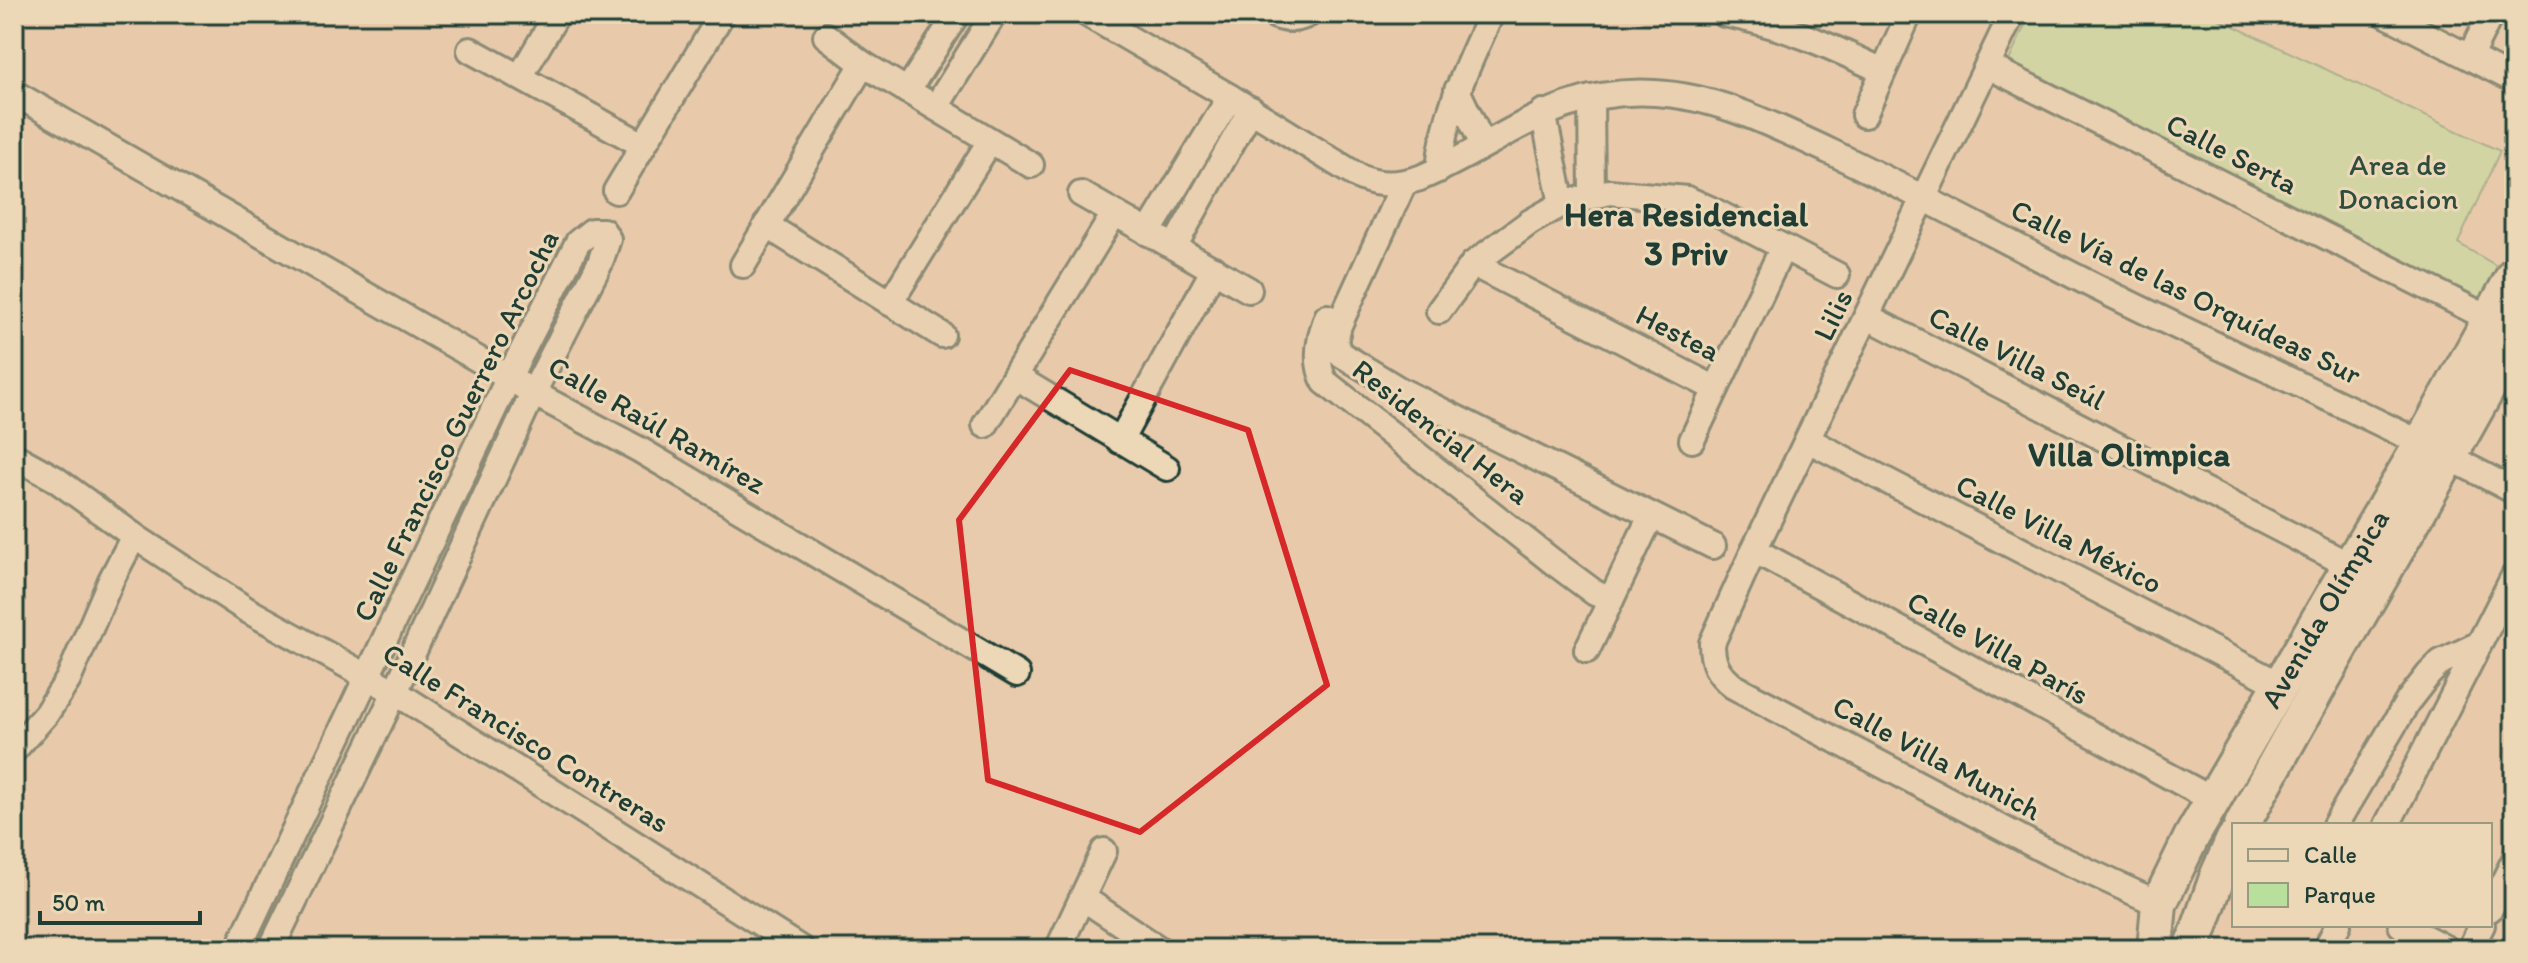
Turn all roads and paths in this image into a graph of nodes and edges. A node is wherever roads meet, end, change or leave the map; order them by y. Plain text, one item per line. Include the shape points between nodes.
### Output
1 (557, 14) edge
2 (722, 14) edge
3 (957, 14) edge
4 (994, 14) edge
5 (1087, 14) edge
6 (1272, 14) edge
7 (1309, 14) edge
8 (1491, 14) edge
9 (1724, 14) edge
10 (1909, 14) edge
11 (2012, 14) edge
12 (2385, 14) edge
13 (2491, 14) edge
14 (826, 36) dead end
15 (470, 50) dead end
16 (2470, 56) junction
17 (863, 64) junction
18 (1988, 66) junction
19 (1883, 71) junction
20 (520, 77) junction
21 (2514, 80) edge
22 (1457, 90) junction
23 (907, 91) junction
24 (14, 93) edge
25 (1591, 98) junction
26 (1241, 103) junction
27 (936, 107) junction
28 (1543, 112) junction
29 (1864, 115) dead end
30 (990, 141) junction
31 (643, 145) junction
32 (1483, 145) junction
33 (1031, 165) dead end
34 (1439, 170) junction
35 (1396, 183) junction
36 (616, 191) dead end
37 (1081, 194) dead end
38 (1592, 195) junction
39 (1924, 196) junction
40 (1562, 204) junction
41 (1114, 214) junction
42 (766, 225) junction
43 (1148, 233) junction
44 (1174, 247) junction
45 (1783, 247) junction
46 (1473, 264) junction
47 (743, 265) dead end
48 (1214, 269) junction
49 (1837, 275) dead end
50 (2514, 275) edge
51 (1249, 290) dead end
52 (890, 303) junction
53 (1439, 311) dead end
54 (1868, 317) junction
55 (1332, 323) junction
56 (2502, 330) edge
57 (942, 335) dead end
58 (509, 377) junction
59 (1016, 377) junction
60 (1716, 389) junction
61 (1400, 390) junction
62 (533, 393) junction
63 (1378, 422) junction
64 (985, 425) dead end
65 (1692, 440) dead end
66 (1808, 440) junction
67 (1120, 441) junction
68 (2436, 450) junction
69 (14, 456) edge
70 (1167, 468) dead end
71 (2514, 491) edge
72 (1651, 516) junction
73 (134, 536) junction
74 (1713, 546) dead end
75 (1754, 550) junction
76 (2351, 566) junction
77 (2514, 576) edge
78 (1611, 600) junction
79 (1712, 643) joint
80 (2477, 645) junction
81 (1587, 650) dead end
82 (1017, 674) dead end
83 (369, 677) junction
84 (2281, 685) junction
85 (395, 692) junction
86 (14, 750) edge
87 (2213, 800) junction
88 (2243, 823) edge
89 (2336, 823) edge
90 (2388, 823) edge
91 (2232, 844) edge
92 (1104, 851) dead end
93 (2514, 861) edge
94 (1083, 898) junction
95 (2159, 904) junction
96 (2492, 905) edge
97 (2337, 927) edge
98 (2405, 927) edge
99 (2481, 927) edge
100 (238, 949) edge
101 (271, 949) edge
102 (801, 949) edge
103 (1058, 949) edge
104 (1159, 949) edge
105 (2155, 949) edge
106 (2192, 949) edge
107 (2326, 949) edge
108 (2447, 949) edge
109 (2470, 949) edge

1 - 20 street
2 - 31 street
3 - 23 street
4 - 27 street
5 - 26 street
6 - 7 street via 1288,20
8 - 22 street
9 - 19 street via 1766,21
10 - 19 street
11 - 18 street, Lilis
12 - 16 street
13 - 16 street
14 - 17 street
15 - 20 street
16 - 21 street
17 - 23 street
17 - 42 street
18 - 39 street, Lilis
18 - 56 street, Calle Serta
19 - 29 street
20 - 31 street
22 - 32 street
22 - 34 street
23 - 27 street
24 - 58 street, Calle Raúl Ramírez
25 - 28 street, Calle Vía de las Orquídeas Sur
25 - 38 street
25 - 39 street, Calle Vía de las Orquídeas Sur via 1653,93 1691,97 1746,114
26 - 35 street via 1359,177
26 - 43 street
26 - 44 street
27 - 30 street
28 - 32 street, Calle Vía de las Orquídeas Sur
28 - 40 street
30 - 33 street
30 - 52 street
31 - 36 street
32 - 34 street, Calle Vía de las Orquídeas Sur
34 - 35 street, Calle Vía de las Orquídeas Sur
35 - 55 street, Residencial Hera
37 - 41 street
38 - 40 street
38 - 45 street via 1631,192 1687,199
39 - 54 street, Lilis
39 - 68 street, Calle Vía de las Orquídeas Sur via 2090,284
40 - 46 street
41 - 43 street
41 - 59 street
42 - 47 street
42 - 52 street
43 - 44 street
44 - 48 street
45 - 49 street
45 - 60 street, Hestea
46 - 53 street
46 - 60 street, Hestea
48 - 51 street
48 - 67 street
50 - 56 street, Avenida Olímpica
52 - 57 street
54 - 66 street, Lilis
54 - 76 street, Calle Villa Seúl
55 - 61 street, Residencial Hera via 1343,357
55 - 63 street, Residencial Hera via 1319,346 1323,378
56 - 68 street, Avenida Olímpica
58 - 62 street, Calle Raúl Ramírez
58 - 62 street, Calle Francisco Guerrero Arcocha via 578,242 592,231 605,232 608,239 600,263
58 - 83 street, Calle Francisco Guerrero Arcocha
59 - 64 street
59 - 67 street
60 - 65 street
61 - 63 street
61 - 72 street, Residencial Hera
62 - 82 street, Calle Raúl Ramírez via 640,450
62 - 85 street, Calle Francisco Guerrero Arcocha
63 - 78 street, Residencial Hera via 1563,569
66 - 75 street, Lilis
66 - 84 street, Calle Villa México
67 - 70 street
68 - 71 street, Calle Vía de las Orquídeas Sur
68 - 76 street, Avenida Olímpica
68 - 88 street, Avenida Olímpica
69 - 73 street, Calle Francisco Contreras
72 - 74 street, Residencial Hera
72 - 78 street
73 - 83 street, Calle Francisco Contreras via 247,610
73 - 86 street via 68,680
75 - 79 street, Lilis
75 - 87 street, Calle Villa París
76 - 84 street, Avenida Olímpica
77 - 80 street
78 - 81 street
79 - 95 street, Calle Villa Munich via 1716,668 1733,686 2051,854
80 - 89 street via 2441,662 2422,683
80 - 90 street
83 - 85 street, Calle Francisco Contreras
83 - 100 street, Calle Francisco Guerrero Arcocha
84 - 87 street, Avenida Olímpica
85 - 101 street, Calle Francisco Guerrero Arcocha
85 - 102 street, Calle Francisco Contreras
87 - 95 street, Avenida Olímpica
91 - 106 street
92 - 94 street
93 - 96 street
94 - 103 street
94 - 104 street
95 - 105 street, Avenida Olímpica
97 - 107 street
98 - 108 street
99 - 109 street

